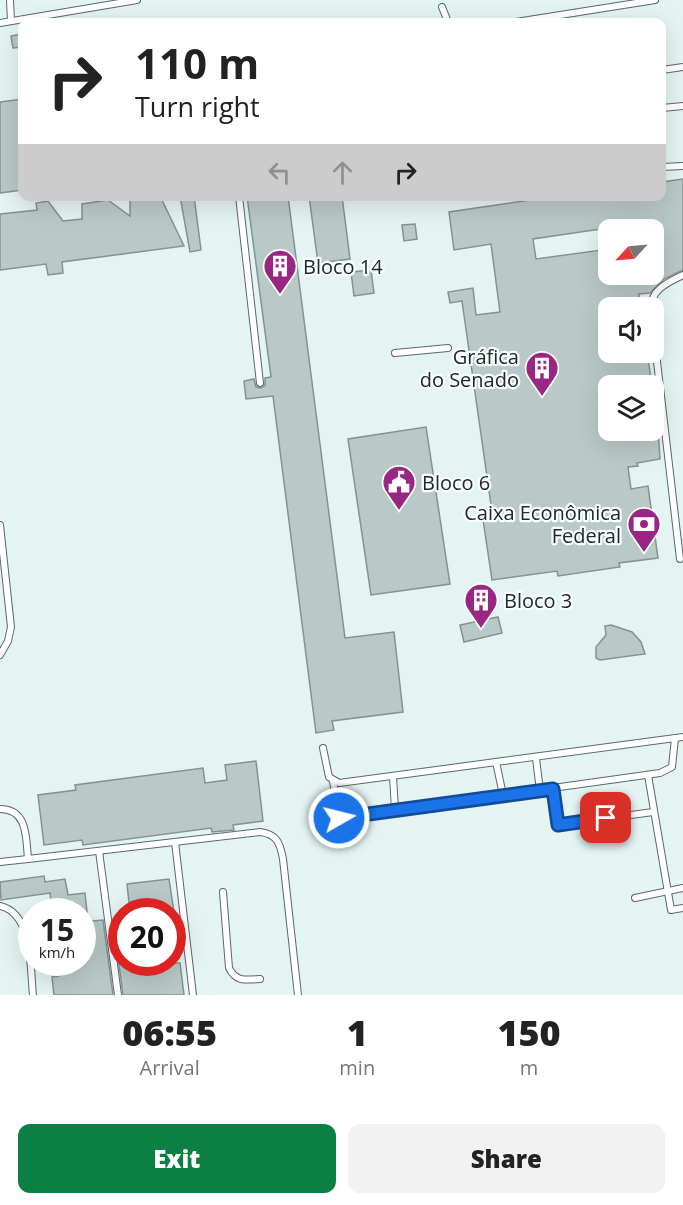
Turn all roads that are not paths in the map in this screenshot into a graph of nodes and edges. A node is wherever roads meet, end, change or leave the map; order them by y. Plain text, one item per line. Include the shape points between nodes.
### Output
1 (10, 0) edge
2 (137, 0) edge
3 (655, 0) edge
4 (442, 7) dead end
5 (29, 18) edge
6 (446, 18) edge
7 (541, 18) edge
8 (18, 20) edge
9 (11, 21) junction
10 (0, 23) edge
11 (683, 67) edge
12 (666, 69) edge
13 (683, 106) edge
14 (666, 108) edge
15 (683, 166) edge
16 (666, 168) edge
17 (240, 201) edge
18 (683, 274) edge
19 (653, 297) edge
20 (448, 348) dead end
21 (395, 353) dead end
22 (657, 363) edge
23 (260, 383) dead end
24 (0, 525) edge
25 (681, 559) dead end
26 (0, 655) edge
27 (683, 737) edge
28 (675, 738) junction
29 (323, 748) dead end
30 (536, 758) junction
31 (496, 762) junction
32 (648, 775) junction
33 (393, 776) junction
34 (333, 781) junction
35 (553, 789) junction
36 (540, 791) junction
37 (503, 795) junction
38 (0, 809) edge
39 (395, 810) junction
40 (653, 812) junction
41 (175, 842) junction
42 (99, 851) junction
43 (28, 859) junction
44 (0, 862) edge
45 (683, 888) edge
46 (668, 890) junction
47 (223, 892) dead end
48 (635, 898) dead end
49 (0, 906) edge
50 (683, 908) edge
51 (260, 979) dead end
52 (33, 995) edge
53 (118, 995) edge
54 (194, 995) edge
55 (298, 995) edge

1 - 9 lane
2 - 5 lane
3 - 7 lane
4 - 6 lane
8 - 9 lane
9 - 10 lane
11 - 12 lane
13 - 14 lane
15 - 16 lane
17 - 23 lane
18 - 19 lane
20 - 21 lane
22 - 25 lane
24 - 26 lane via 11,627
27 - 28 lane
28 - 30 lane
28 - 32 lane via 672,767
29 - 34 lane
30 - 31 lane
30 - 36 lane
31 - 33 lane
31 - 37 lane
32 - 35 lane
32 - 40 lane
33 - 34 lane
33 - 39 lane
34 - 39 lane via 339,818
35 - 36 lane
35 - 40 lane via 558,825
36 - 37 lane
37 - 39 lane
38 - 43 lane via 21,816
40 - 46 lane
41 - 42 lane
41 - 54 lane
41 - 55 lane via 260,832 276,838 283,859
42 - 43 lane
42 - 53 lane
43 - 44 lane
45 - 46 lane
46 - 48 lane
46 - 50 lane via 671,910
47 - 51 lane via 229,968 234,978
49 - 52 lane via 20,920

